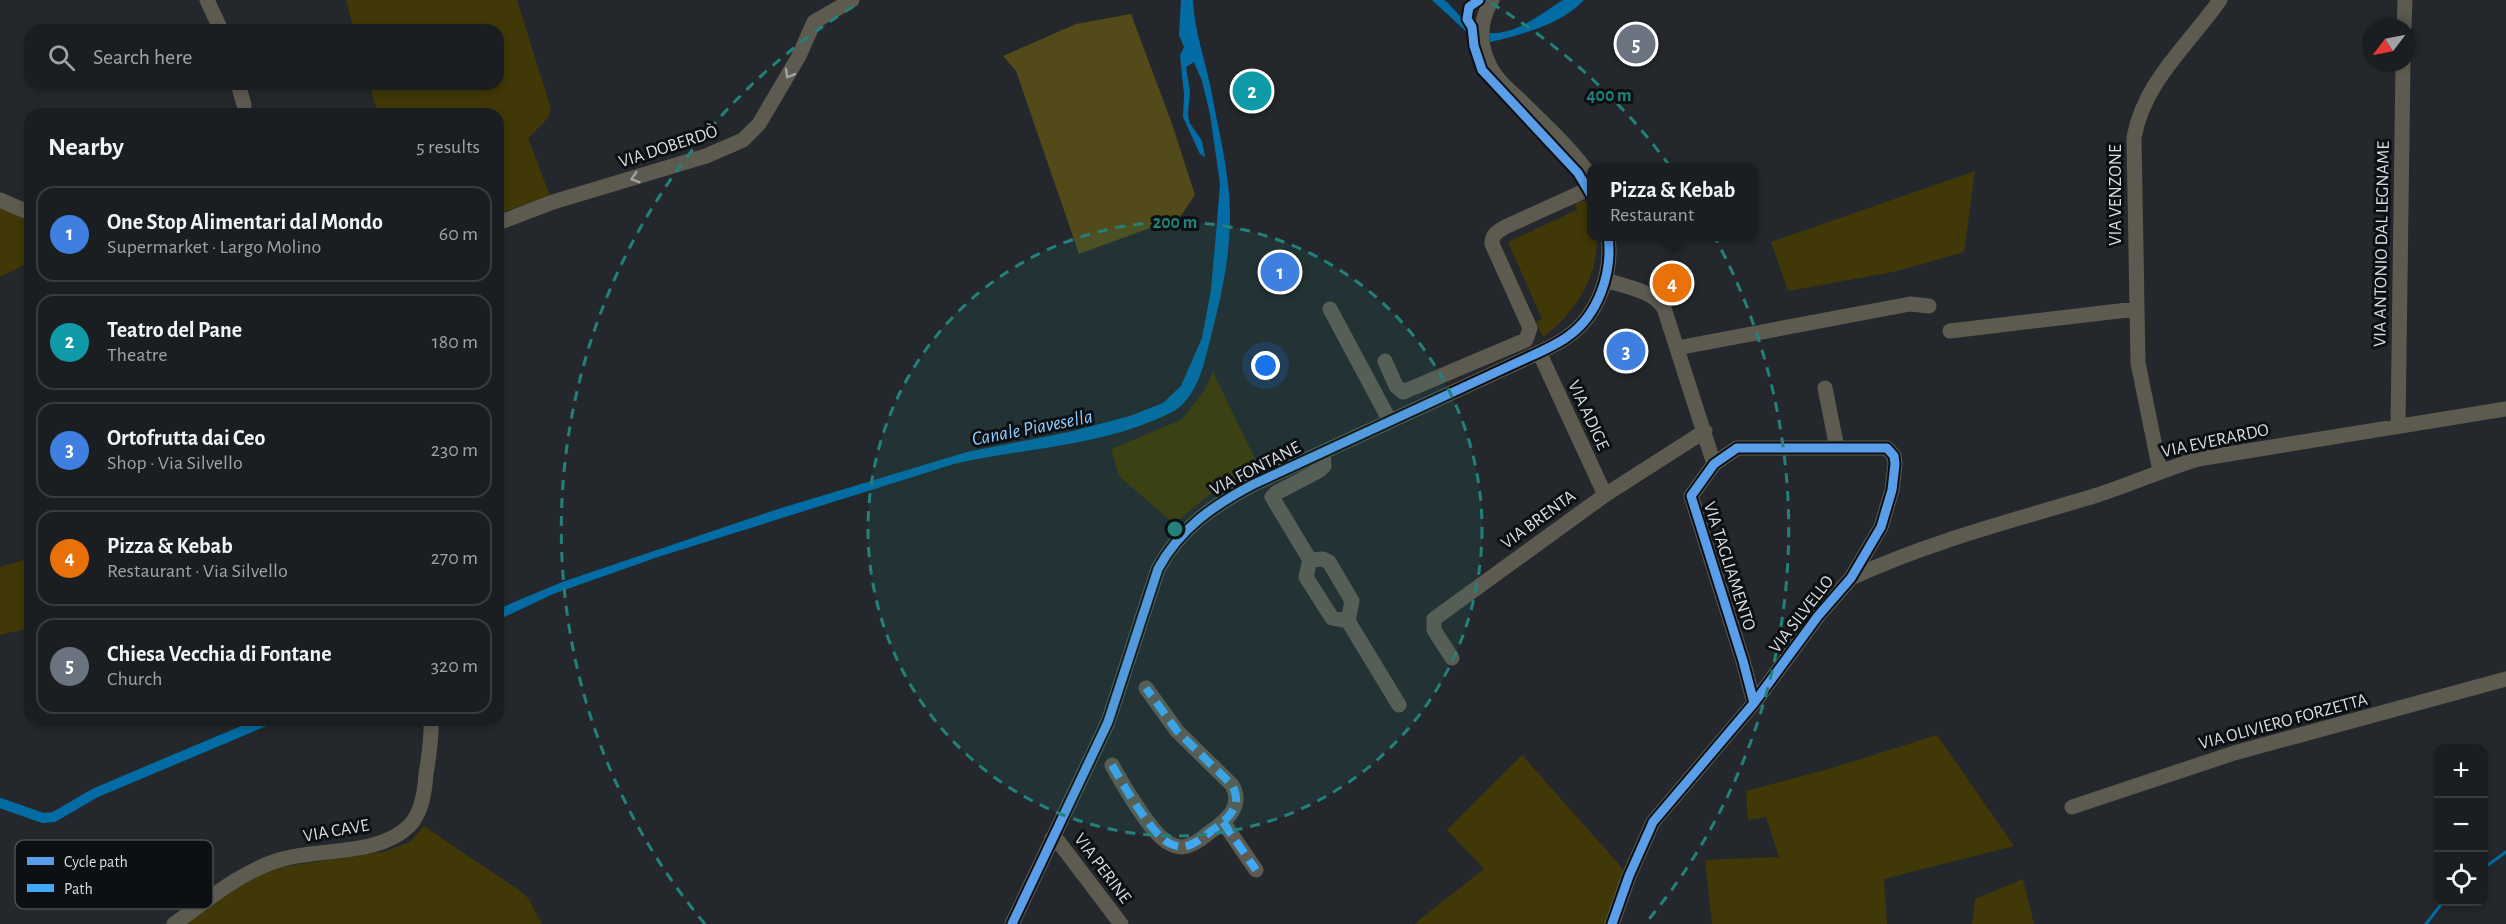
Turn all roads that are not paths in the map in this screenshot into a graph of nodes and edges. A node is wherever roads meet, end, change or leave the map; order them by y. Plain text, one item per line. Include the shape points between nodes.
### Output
1 (207, 0) edge
2 (852, 0) edge
3 (1492, 0) edge
4 (2220, 0) edge
5 (2404, 0) edge
6 (2404, 18) edge
7 (218, 24) edge
8 (2403, 72) edge
9 (240, 90) edge
10 (244, 105) dead end
11 (1587, 173) edge
12 (1587, 190) edge
13 (0, 200) edge
14 (24, 210) edge
15 (504, 221) edge
16 (1608, 241) edge
17 (1605, 280) junction
18 (1929, 306) dead end
19 (1330, 309) dead end
20 (2136, 309) junction
21 (1950, 331) dead end
22 (1677, 348) junction
23 (1539, 352) junction
24 (1492, 354) junction
25 (1385, 362) dead end
26 (1500, 371) junction
27 (1825, 388) dead end
28 (2506, 409) edge
29 (1390, 421) junction
30 (2398, 426) junction
31 (1705, 431) junction
32 (1836, 448) junction
33 (1323, 452) junction
34 (1725, 456) junction
35 (2160, 471) junction
36 (1254, 484) junction
37 (1605, 495) junction
38 (1272, 497) junction
39 (1874, 538) junction
40 (1906, 555) junction
41 (1310, 560) junction
42 (1851, 578) junction
43 (1348, 621) junction
44 (1452, 658) dead end
45 (1743, 661) junction
46 (2506, 679) edge
47 (1770, 681) junction
48 (1146, 688) dead end
49 (1754, 703) junction
50 (1399, 705) dead end
51 (430, 726) edge
52 (1112, 765) dead end
53 (2072, 807) dead end
54 (1223, 822) junction
55 (1052, 838) junction
56 (1256, 870) dead end
57 (213, 896) edge
58 (195, 909) edge
59 (174, 924) edge
60 (1012, 924) edge
61 (1121, 924) edge
62 (1612, 924) edge

1 - 7 street
2 -> 15 street, VIA DOBERDÒ via 814,22 759,124 743,140 706,156
3 - 11 street via 1481,27 1488,63
4 - 20 street, VIA VENZONE via 2153,87 2136,124
5 - 6 street
8 - 30 street, VIA ANTONIO DAL LEGNAME
9 - 10 street
12 - 24 street via 1494,233 1492,244 1530,328 1526,340
13 - 14 street
16 - 17 street, VIA FONTANE
17 - 22 street via 1659,301
17 - 23 street, VIA FONTANE via 1586,321
18 - 22 street via 1910,304
19 - 29 street
20 - 21 street
20 - 35 street, VIA VENZONE via 2138,363
22 - 31 street
23 - 26 street, VIA FONTANE
23 - 37 street, VIA ADIGE
24 - 25 street via 1403,392
24 - 26 street
26 - 29 street, VIA FONTANE
27 - 32 street
28 - 30 street, VIA EVERARDO
29 - 33 street, VIA FONTANE
30 - 35 street, VIA EVERARDO via 2235,452
31 - 34 street
31 - 34 street via 1720,444
31 - 37 street, VIA BRENTA
32 - 34 street, VIA SILVELLO
32 - 39 street, VIA SILVELLO via 1880,447 1894,456 1892,490
33 - 36 street, VIA FONTANE
33 - 38 street via 1324,466 1320,470
34 - 45 street, VIA TAGLIAMENTO via 1691,496
35 - 40 street, VIA EVERARDO
36 - 38 street
36 - 55 street, VIA FONTANE via 1202,516 1166,555 1152,584 1108,722
37 - 44 street, VIA BRENTA via 1434,619 1434,630
38 - 41 street
39 - 40 street, VIA EVERARDO via 1882,553
39 - 42 street, VIA SILVELLO
40 - 42 street, VIA EVERARDO
41 - 43 street via 1306,577 1329,614 1337,621
41 - 43 street via 1329,562 1352,601
42 - 47 street, VIA SILVELLO
43 - 50 street
45 - 47 street, VIA TAGLIAMENTO via 1754,680
45 - 49 street, VIA TAGLIAMENTO
46 - 53 street, VIA OLIVIERO FORZETTA via 2234,753
47 - 49 street, VIA SILVELLO
48 - 54 street via 1177,731 1232,785 1237,794 1236,805
49 - 62 street, VIA SILVELLO via 1648,830
51 - 57 street, VIA CAVE via 425,785 409,825 374,844 316,852 260,867
52 - 54 street via 1167,842 1188,845
54 - 56 street
55 - 60 street, VIA FONTANE
55 - 61 street, VIA PERINE
58 - 59 street, VIA CAVE

